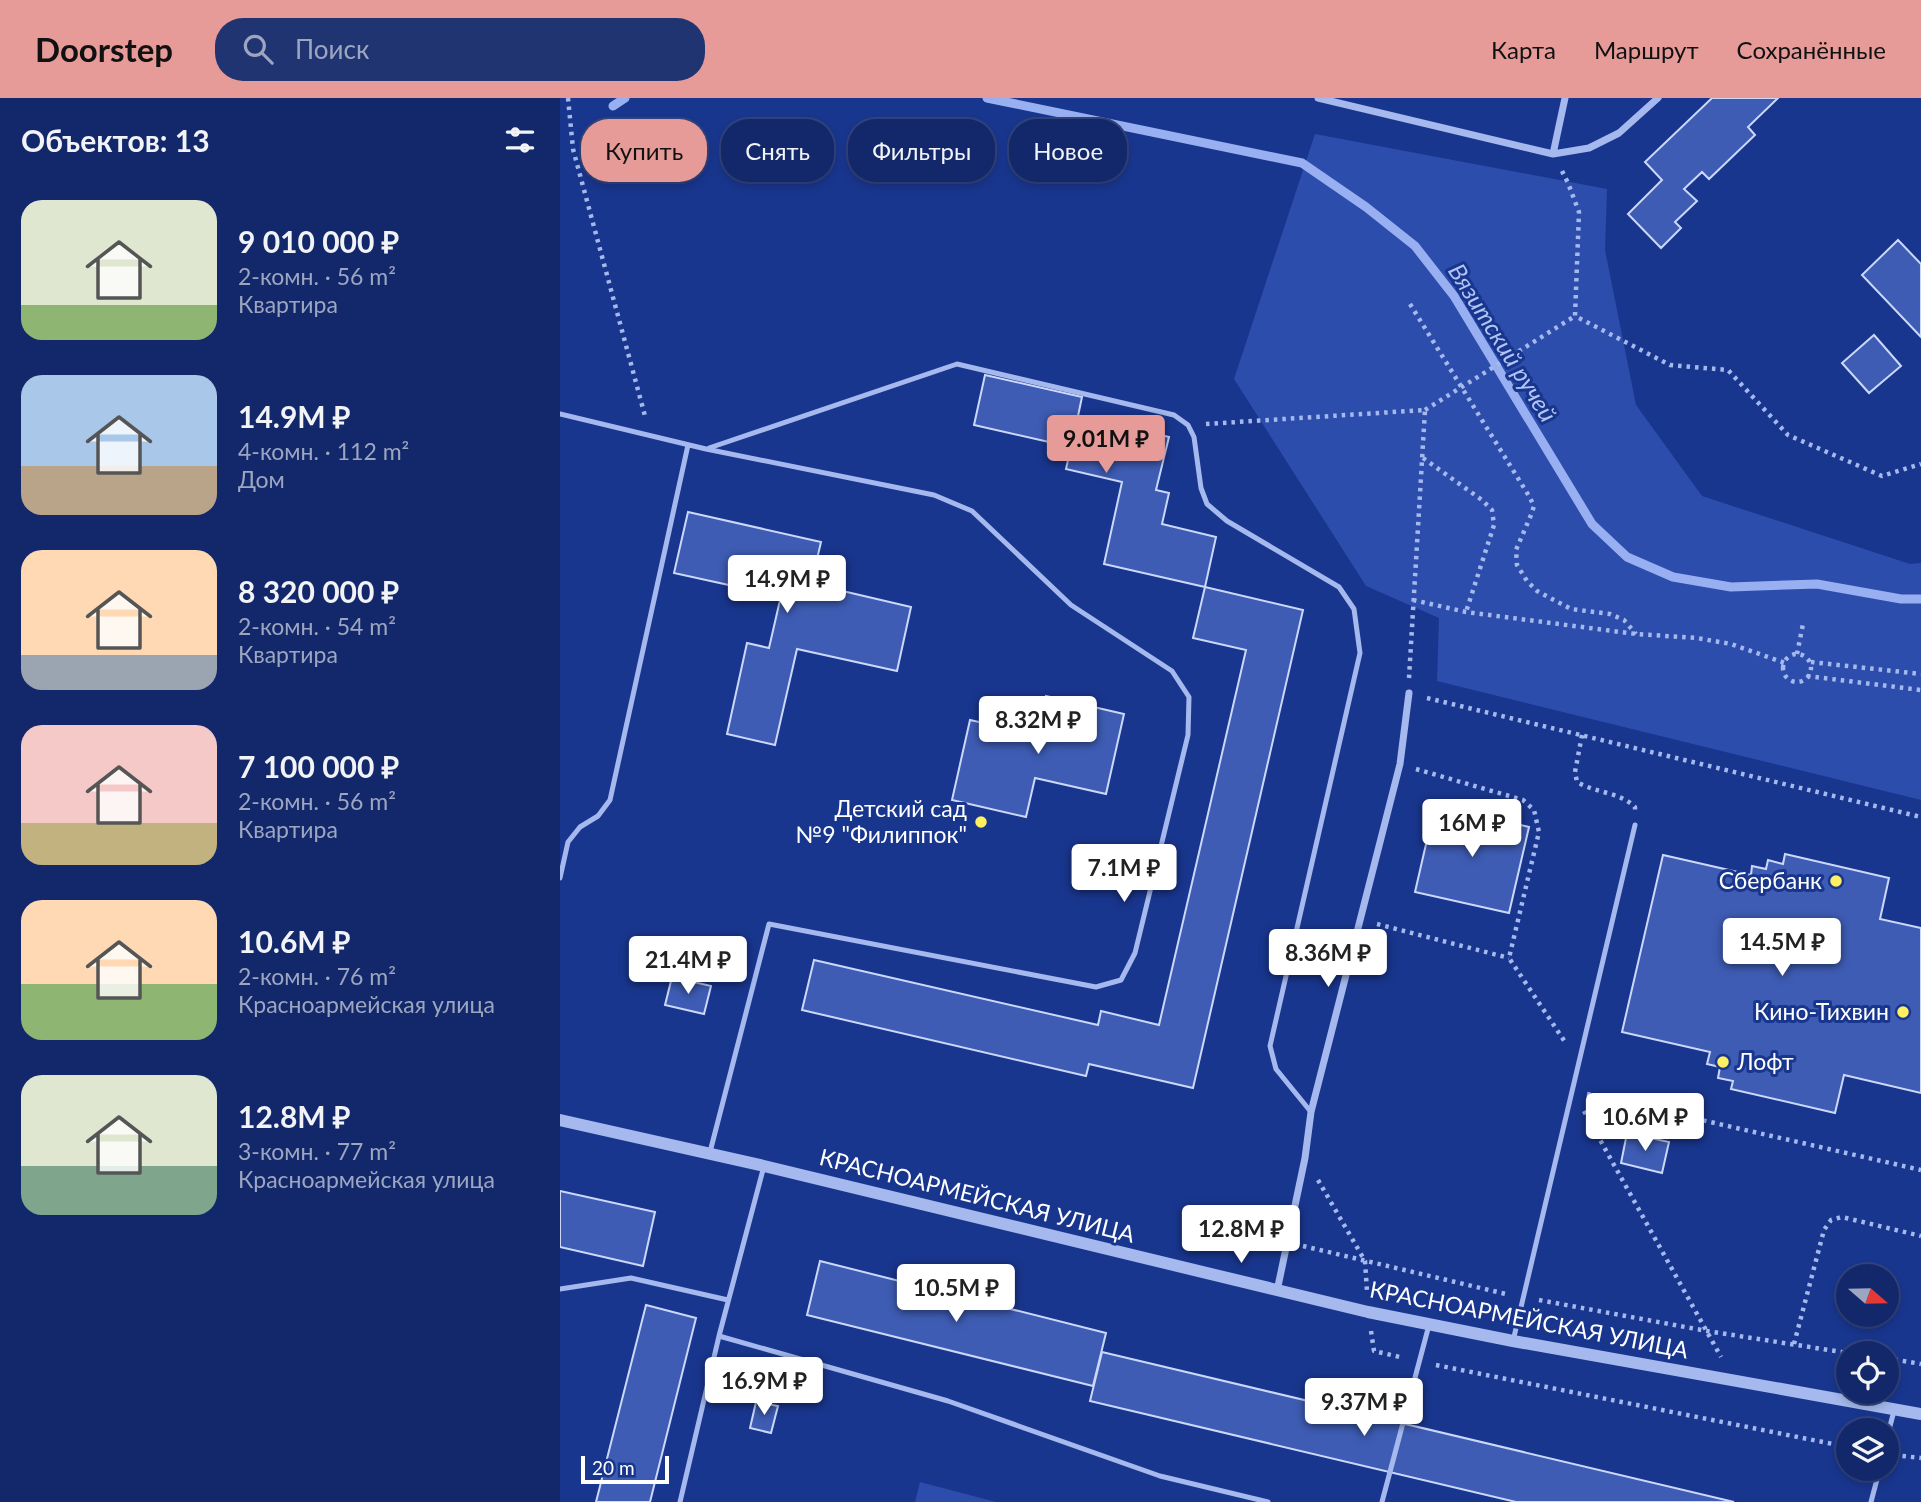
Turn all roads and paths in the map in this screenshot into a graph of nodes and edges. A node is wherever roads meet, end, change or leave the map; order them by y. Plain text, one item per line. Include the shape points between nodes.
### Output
1 (568, 98) edge
2 (1318, 98) edge
3 (1565, 98) edge
4 (1658, 98) edge
5 (1553, 154) junction
6 (1410, 304) dead end
7 (1575, 316) junction
8 (1425, 410) junction
9 (560, 414) edge
10 (1188, 425) junction
11 (651, 436) junction
12 (688, 445) junction
13 (706, 450) junction
14 (1422, 457) junction
15 (1921, 464) edge
16 (1413, 600) junction
17 (1465, 612) junction
18 (1803, 624) dead end
19 (1636, 634) junction
20 (1797, 654) junction
21 (1811, 662) junction
22 (1785, 663) junction
23 (1921, 674) edge
24 (1807, 676) junction
25 (1921, 690) edge
26 (1409, 693) junction
27 (1582, 735) junction
28 (1400, 764) junction
29 (1921, 817) edge
30 (1634, 825) joint
31 (560, 878) edge
32 (1360, 920) junction
33 (1509, 958) junction
34 (1578, 1060) junction
35 (1573, 1090) junction
36 (1311, 1112) junction
37 (560, 1120) edge
38 (709, 1155) junction
39 (764, 1166) junction
40 (1921, 1170) edge
41 (1921, 1236) edge
42 (1287, 1242) junction
43 (560, 1289) edge
44 (1277, 1291) junction
45 (1523, 1298) junction
46 (728, 1300) junction
47 (1429, 1325) junction
48 (1707, 1331) junction
49 (719, 1336) junction
50 (1513, 1341) junction
51 (1794, 1345) junction
52 (1836, 1351) edge
53 (1899, 1361) edge
54 (1921, 1364) edge
55 (1733, 1380) junction
56 (1895, 1408) junction
57 (1921, 1414) edge
58 (1892, 1418) edge
59 (1899, 1455) edge
60 (1921, 1458) edge
61 (1877, 1481) edge
62 (680, 1502) edge
63 (1268, 1502) edge
64 (1382, 1502) edge
65 (1871, 1502) edge

1 - 11 path via 573,149
2 - 5 street
3 - 5 street
4 - 5 street via 1619,133 1589,148
5 - 7 path via 1579,212
6 - 19 path via 1534,506 1516,550 1517,565 1527,581 1571,609 1610,614
7 - 8 path, bridge
7 - 15 path via 1670,365 1728,370 1788,435 1882,476
8 - 10 path
8 - 14 path
9 - 11 lane
10 - 13 lane via 1174,415 957,364
10 - 36 lane via 1207,504 1227,521 1339,587 1354,609 1360,653 1270,1046 1276,1069
11 - 12 lane
12 - 13 lane
12 - 31 lane via 610,800 568,842
13 - 38 lane via 933,495 972,511 1071,605 1172,671 1189,697 1182,761 1135,953 1121,981 1096,987 769,924
14 - 16 path
14 - 17 path via 1492,510 1494,525
16 - 17 path
16 - 26 path
17 - 19 path
18 - 20 path
19 - 22 path via 1731,644
20 - 21 path
20 - 22 path
21 - 23 path
21 - 24 path
22 - 24 path via 1786,678 1798,681
24 - 25 path
26 - 27 path
26 - 28 street
27 - 29 path
27 - 30 path via 1577,782 1628,800 1635,807
28 - 32 street
28 - 33 path via 1523,800 1534,810 1539,832
30 - 34 lane
32 - 33 path
32 - 36 street
33 - 34 path
34 - 35 lane
35 - 40 path
35 - 45 lane
35 - 48 path
36 - 42 street
37 - 38 street, КРАСНОАРМЕЙСКАЯ УЛИЦА
38 - 39 street, КРАСНОАРМЕЙСКАЯ УЛИЦА
39 - 44 street, КРАСНОАРМЕЙСКАЯ УЛИЦА
39 - 46 lane
41 - 51 path via 1842,1217 1831,1220 1824,1230
42 - 44 street
42 - 45 path
43 - 46 lane via 632,1278
44 - 47 street, КРАСНОАРМЕЙСКАЯ УЛИЦА
45 - 48 path
45 - 50 lane
46 - 49 lane
47 - 50 street, КРАСНОАРМЕЙСКАЯ УЛИЦА
47 - 64 lane
48 - 51 path
48 - 55 path
49 - 62 lane
49 - 63 lane via 948,1401 1160,1476
50 - 55 street, КРАСНОАРМЕЙСКАЯ УЛИЦА
51 - 52 path
53 - 54 path
55 - 56 street, КРАСНОАРМЕЙСКАЯ УЛИЦА
56 - 57 street, КРАСНОАРМЕЙСКАЯ УЛИЦА
56 - 58 lane
59 - 60 path
61 - 65 lane

